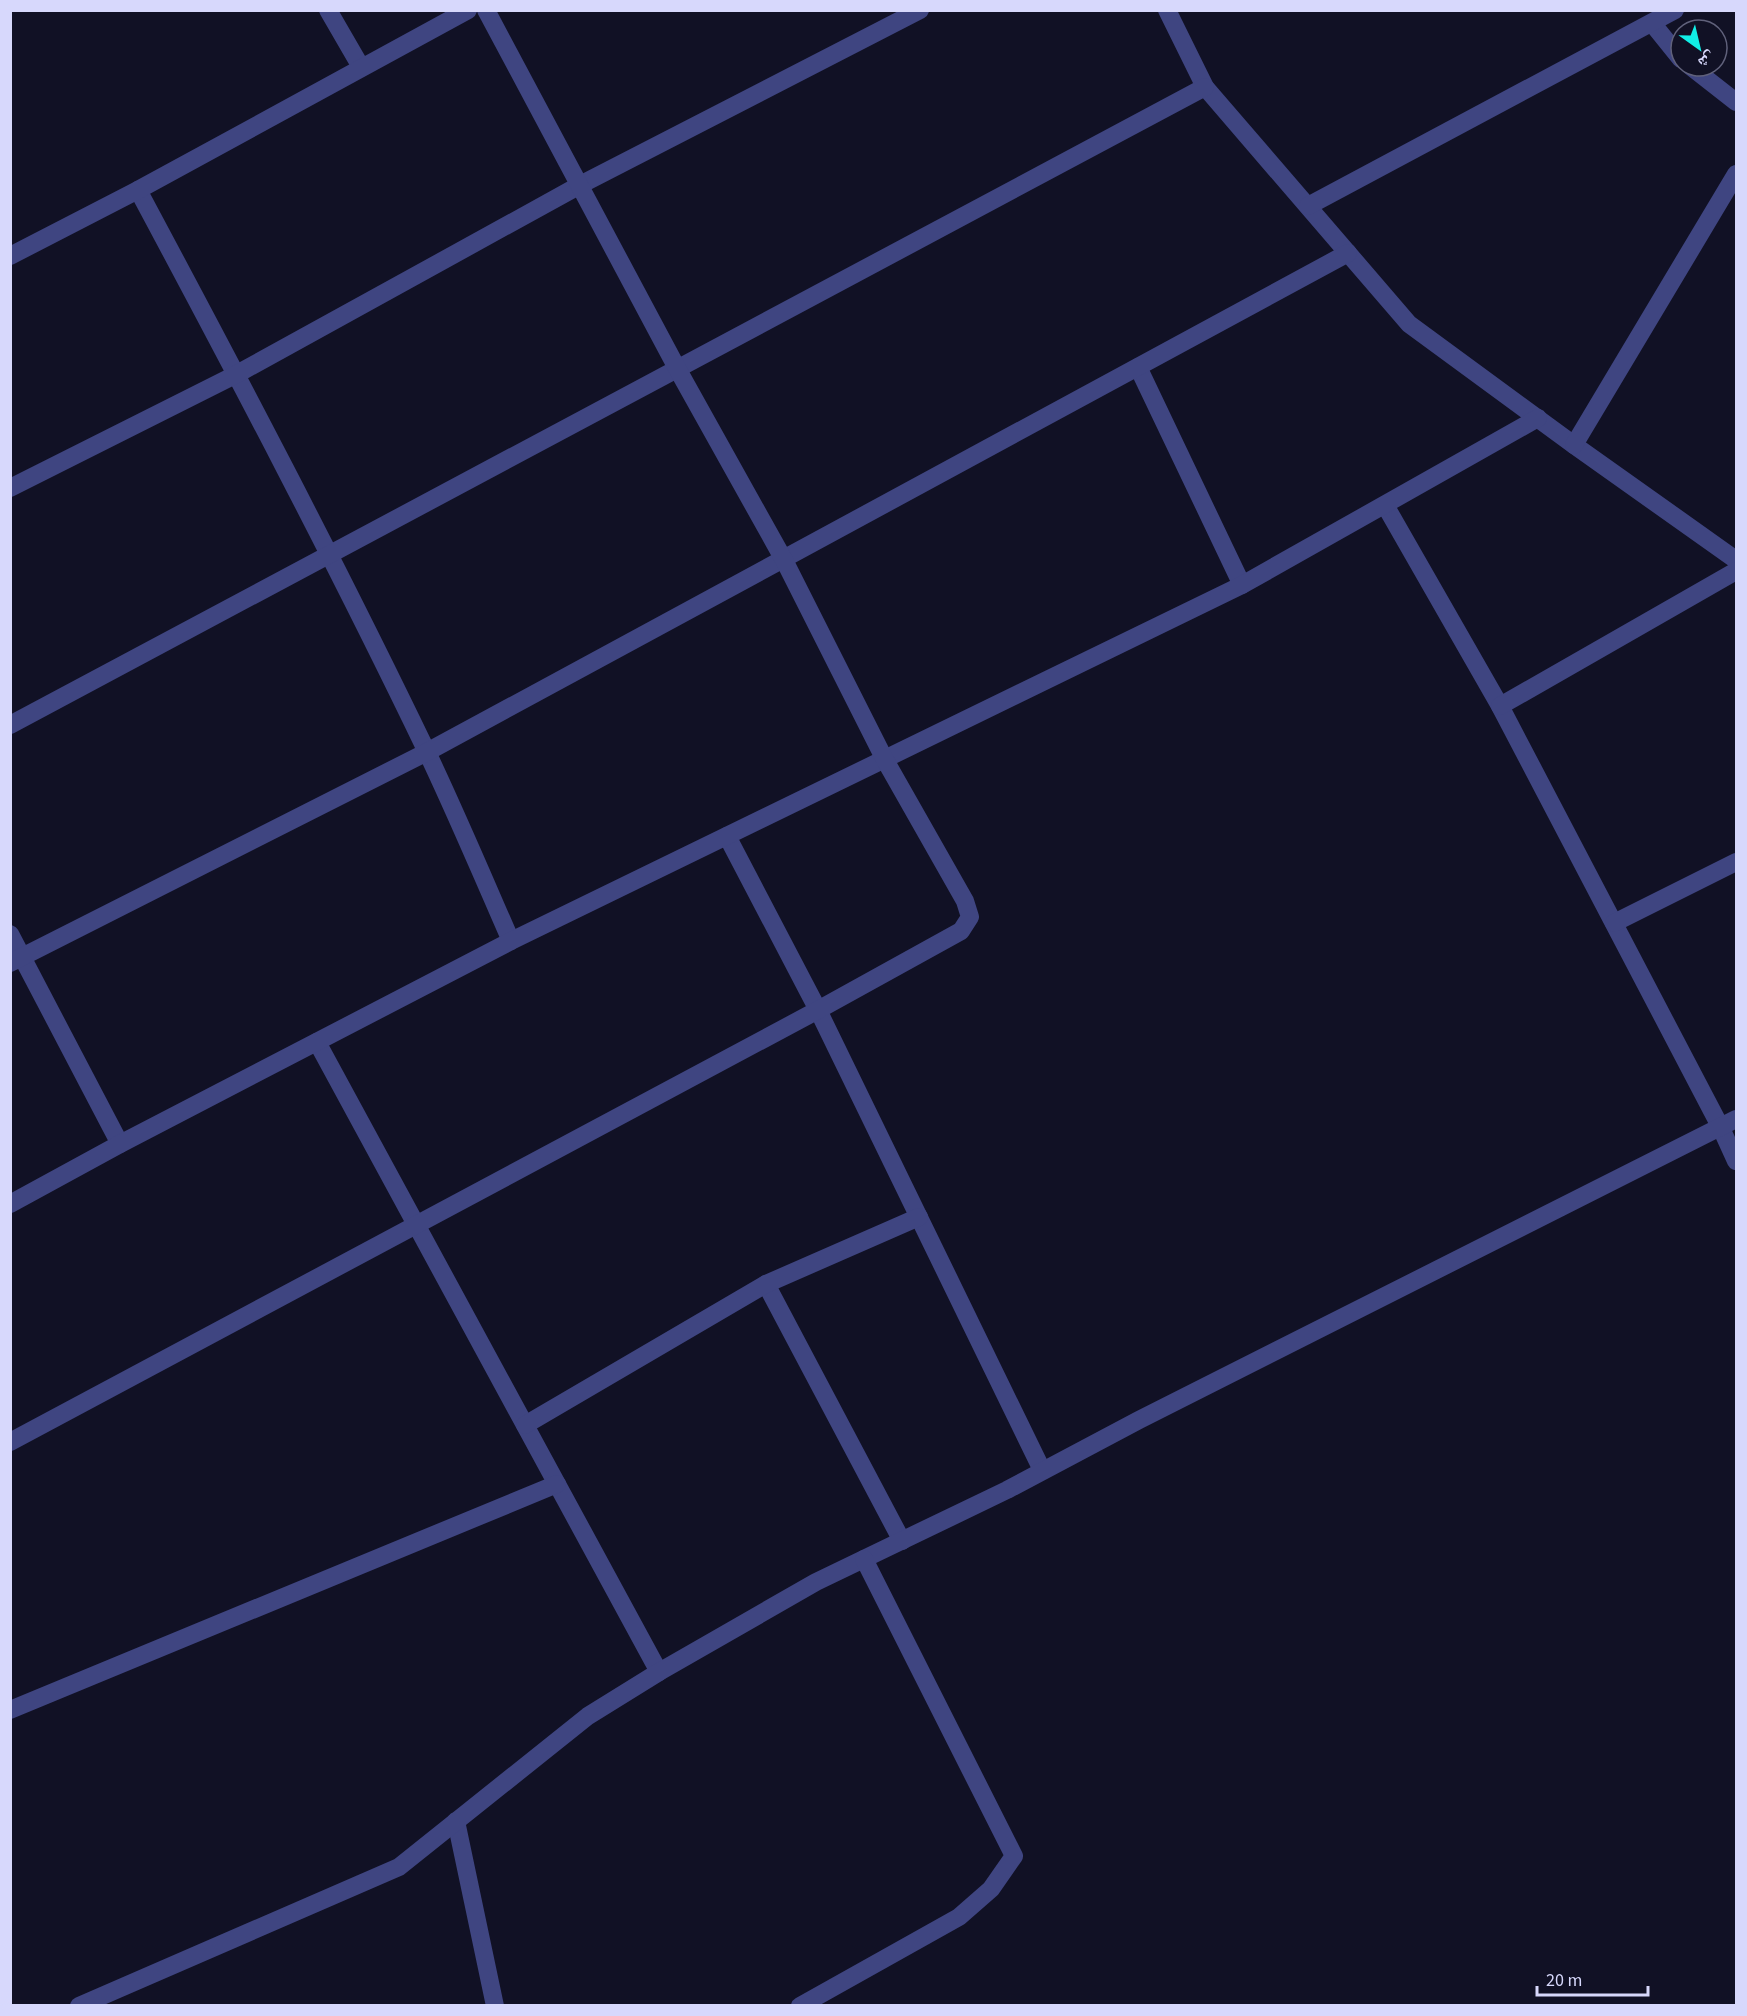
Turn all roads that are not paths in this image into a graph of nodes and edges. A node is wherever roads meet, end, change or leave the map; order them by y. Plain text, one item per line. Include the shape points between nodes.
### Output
1 (328, 10) edge
2 (468, 10) edge
3 (486, 10) edge
4 (920, 10) edge
5 (1167, 10) edge
6 (1675, 10) edge
7 (1652, 23) junction
8 (1669, 44) edge
9 (361, 67) junction
10 (1706, 78) edge
11 (1204, 87) junction
12 (1737, 102) edge
13 (1737, 174) edge
14 (580, 185) junction
15 (138, 190) junction
16 (1308, 206) junction
17 (1348, 253) junction
18 (10, 256) edge
19 (1138, 367) junction
20 (678, 370) junction
21 (237, 374) junction
22 (1538, 418) junction
23 (1574, 445) junction
24 (10, 488) edge
25 (1385, 505) junction
26 (330, 556) junction
27 (784, 560) junction
28 (1737, 560) edge
29 (1737, 571) edge
30 (1242, 585) junction
31 (1500, 706) junction
32 (10, 725) edge
33 (427, 752) junction
34 (885, 760) junction
35 (727, 836) junction
36 (1737, 862) edge
37 (1614, 923) junction
38 (10, 934) edge
39 (511, 941) junction
40 (17, 960) edge
41 (818, 1011) junction
42 (317, 1042) junction
43 (1729, 1124) edge
44 (120, 1144) junction
45 (1737, 1161) edge
46 (10, 1204) edge
47 (919, 1217) junction
48 (416, 1225) junction
49 (766, 1284) junction
50 (525, 1425) junction
51 (10, 1442) edge
52 (1042, 1470) junction
53 (557, 1484) junction
54 (902, 1541) junction
55 (864, 1559) junction
56 (659, 1672) junction
57 (10, 1710) edge
58 (456, 1821) junction
59 (79, 2006) edge
60 (495, 2006) edge
61 (800, 2006) edge

1 - 9 street
2 - 9 street
3 - 14 street
4 - 14 street
5 - 11 street
6 - 7 street
7 - 8 street
7 - 16 street
9 - 15 street
10 - 12 street
11 - 16 street
11 - 20 street
13 - 23 street
14 - 20 street
14 - 21 street
15 - 18 street
15 - 21 street
16 - 17 street
17 - 19 street
17 - 22 street via 1410,324
19 - 27 street
19 - 30 street
20 - 26 street
20 - 27 street
21 - 24 street
21 - 26 street
22 - 23 street
22 - 25 street
23 - 28 street
25 - 30 street
25 - 31 street
26 - 32 street
26 - 33 street
27 - 33 street
27 - 34 street
29 - 31 street
30 - 34 street
31 - 37 street
33 - 39 street
33 - 40 street
34 - 35 street
34 - 41 street via 965,901 970,917 961,932
35 - 39 street
35 - 41 street
36 - 37 street
37 - 43 street
38 - 40 street
39 - 42 street
40 - 44 street
41 - 47 street
41 - 48 street
42 - 44 street
42 - 48 street
43 - 45 street
43 - 52 street
44 - 46 street
47 - 49 street
47 - 52 street
48 - 50 street
48 - 51 street
49 - 50 street
49 - 54 street
50 - 53 street
52 - 54 street
53 - 56 street
53 - 57 street
54 - 55 street
55 - 56 street via 816,1582
55 - 61 street via 1014,1856 991,1888 959,1917
56 - 58 street via 588,1716
58 - 59 street via 399,1867
58 - 60 street

